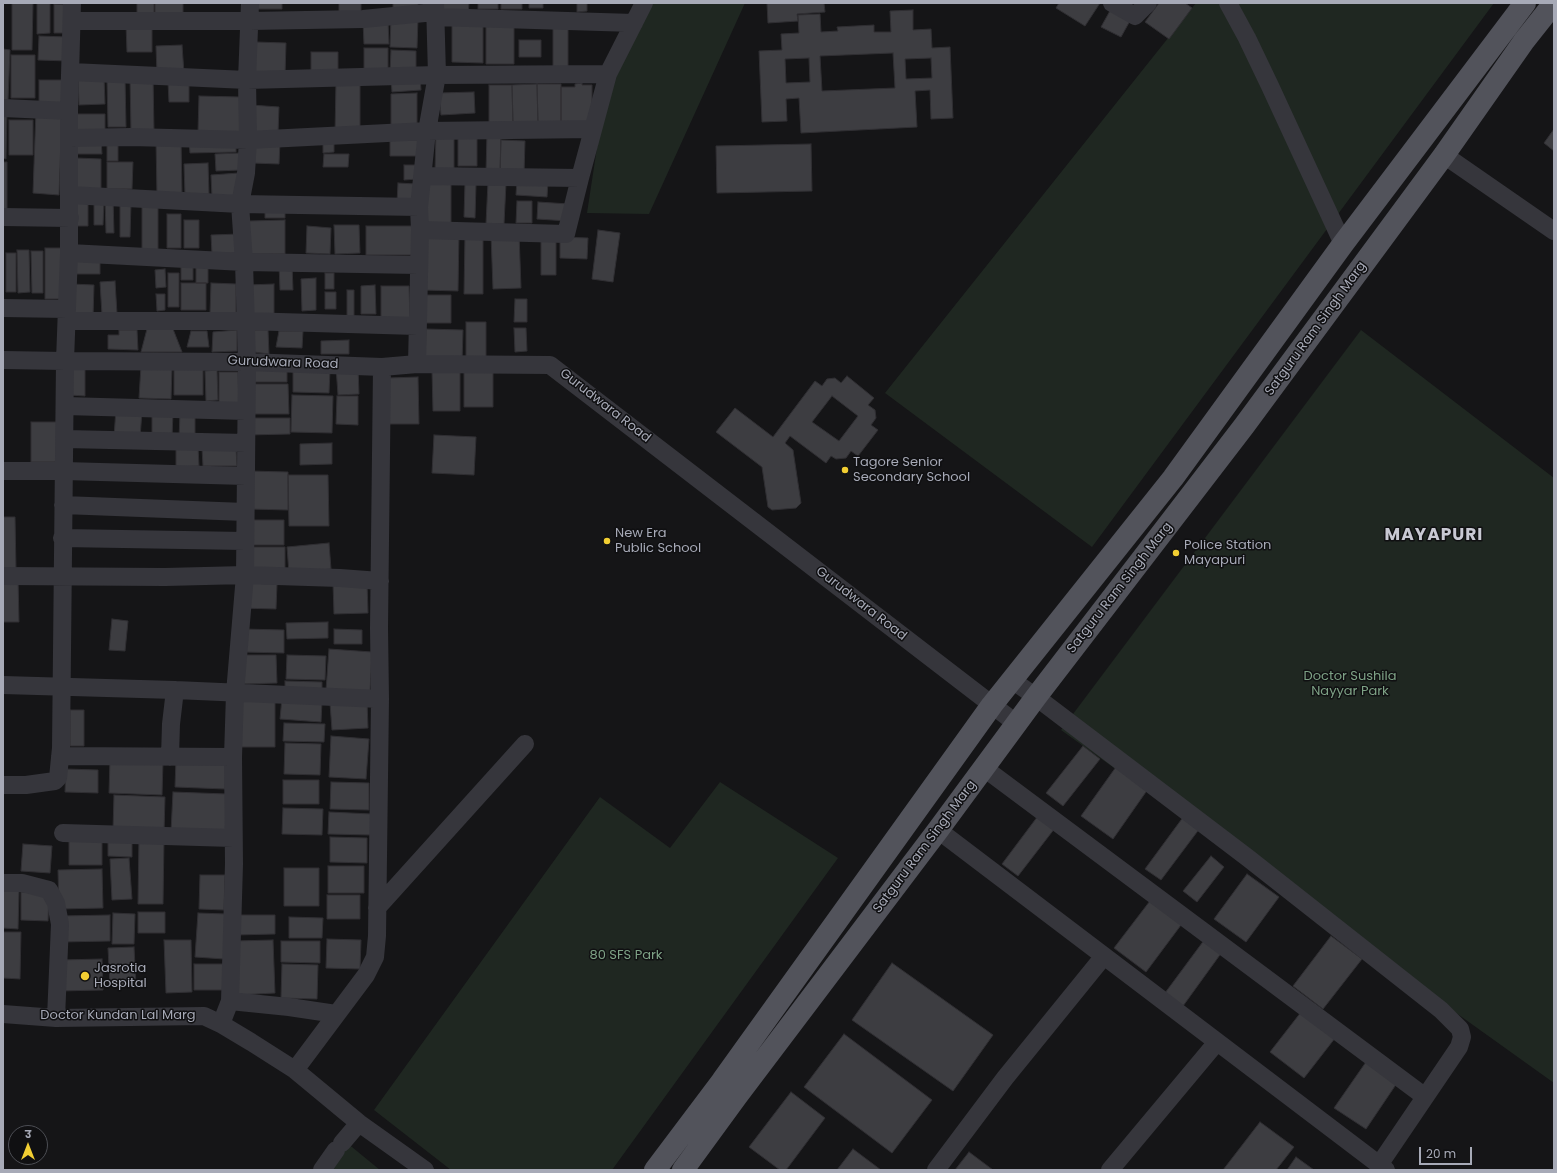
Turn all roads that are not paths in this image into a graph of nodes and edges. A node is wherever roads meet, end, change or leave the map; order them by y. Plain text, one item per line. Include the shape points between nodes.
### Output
1 (72, 3) edge
2 (250, 3) edge
3 (644, 3) edge
4 (1112, 3) edge
5 (1148, 3) edge
6 (1228, 3) edge
7 (1525, 3) edge
8 (1554, 3) edge
9 (435, 11) edge
10 (72, 21) junction
11 (250, 21) junction
12 (634, 23) junction
13 (71, 72) junction
14 (608, 74) junction
15 (437, 75) junction
16 (247, 80) junction
17 (3, 108) edge
18 (69, 111) junction
19 (593, 128) junction
20 (427, 131) junction
21 (70, 138) junction
22 (248, 140) junction
23 (1444, 155) junction
24 (422, 176) junction
25 (580, 178) junction
26 (70, 196) junction
27 (240, 204) junction
28 (419, 207) junction
29 (3, 217) edge
30 (70, 218) junction
31 (420, 230) junction
32 (1554, 231) edge
33 (1343, 244) junction
34 (69, 253) junction
35 (244, 262) junction
36 (418, 265) junction
37 (3, 308) edge
38 (67, 315) junction
39 (245, 321) junction
40 (417, 326) junction
41 (3, 360) edge
42 (65, 361) junction
43 (247, 362) junction
44 (417, 364) junction
45 (382, 367) junction
46 (65, 406) junction
47 (246, 411) junction
48 (65, 439) junction
49 (246, 443) junction
50 (3, 471) edge
51 (64, 471) junction
52 (246, 476) junction
53 (63, 505) junction
54 (245, 512) junction
55 (62, 538) junction
56 (245, 541) junction
57 (245, 575) junction
58 (3, 576) edge
59 (62, 577) junction
60 (380, 581) junction
61 (1012, 680) junction
62 (3, 685) edge
63 (61, 687) junction
64 (175, 690) junction
65 (235, 693) junction
66 (1036, 697) junction
67 (380, 699) junction
68 (992, 705) junction
69 (1017, 724) junction
70 (524, 744) dead end
71 (60, 756) junction
72 (170, 757) junction
73 (233, 757) junction
74 (984, 768) junction
75 (3, 785) edge
76 (938, 830) junction
77 (63, 833) dead end
78 (234, 838) junction
79 (3, 883) edge
80 (377, 908) junction
81 (1104, 956) junction
82 (230, 1001) junction
83 (3, 1014) edge
84 (336, 1014) junction
85 (56, 1018) junction
86 (221, 1024) junction
87 (1217, 1042) junction
88 (295, 1070) junction
89 (1424, 1096) junction
90 (359, 1123) junction
91 (1382, 1167) edge
92 (1117, 1168) edge
93 (322, 1170) edge
94 (425, 1170) edge
95 (655, 1170) edge
96 (683, 1170) edge
97 (936, 1170) edge

1 - 10 street
2 - 11 street
3 - 12 street
4 - 5 street via 1135,16
6 - 33 street via 1264,72
7 - 33 main road, Satguru Ram Singh Marg
8 - 23 main road, Satguru Ram Singh Marg via 1524,41
9 - 11 street via 364,19
9 - 12 street
9 - 15 street
10 - 11 street
10 - 13 street
11 - 16 street
12 - 14 street
13 - 16 street
13 - 18 street
14 - 15 street
14 - 19 street
15 - 16 street
15 - 20 street
16 - 22 street
17 - 18 street
18 - 21 street
19 - 20 street
19 - 25 street
20 - 22 street
20 - 24 street
21 - 22 street
21 - 26 street
22 - 27 street via 246,173
23 - 32 street
23 - 66 main road, Satguru Ram Singh Marg via 1244,426
24 - 25 street
24 - 28 street
25 - 31 street via 566,234
26 - 27 street
26 - 30 street
27 - 28 street
27 - 35 street
28 - 31 street
29 - 30 street
30 - 34 street
31 - 36 street
33 - 61 main road, Satguru Ram Singh Marg via 1173,478
34 - 35 street
34 - 38 street
35 - 36 street
35 - 39 street
36 - 40 street
37 - 38 street
38 - 39 street
38 - 42 street
39 - 40 street
39 - 43 street
40 - 44 street
41 - 42 street, Gurudwara Road
42 - 43 street, Gurudwara Road
42 - 46 street
43 - 45 street, Gurudwara Road
43 - 47 street
44 - 45 street, Gurudwara Road
44 - 68 street, Gurudwara Road via 550,365
45 - 60 street
46 - 47 street
46 - 48 street
47 - 49 street
48 - 49 street
48 - 51 street
49 - 52 street
50 - 51 street
51 - 52 street
51 - 53 street
52 - 54 street
53 - 54 street
53 - 55 street
54 - 56 street
55 - 56 street
55 - 59 street
56 - 57 street
57 - 59 street
57 - 60 street
57 - 65 street
58 - 59 street
59 - 63 street
60 - 67 street
61 - 66 street
61 - 68 main road, Satguru Ram Singh Marg
62 - 63 street
63 - 64 street
63 - 71 street
64 - 65 street
64 - 72 street
65 - 67 street
65 - 73 street
66 - 69 main road, Satguru Ram Singh Marg
66 - 89 street via 1254,863 1441,1010 1460,1029 1462,1037 1459,1047
67 - 80 street
68 - 69 street, Gurudwara Road
68 - 95 main road, Satguru Ram Singh Marg via 722,1081
69 - 74 main road, Satguru Ram Singh Marg
70 - 80 street
71 - 72 street
71 - 75 street via 58,778 55,781
72 - 73 street
73 - 78 street
74 - 76 main road, Satguru Ram Singh Marg
74 - 89 street
76 - 81 street
76 - 96 main road, Satguru Ram Singh Marg
77 - 78 street
78 - 82 street
79 - 85 street via 22,883 49,890 56,903 60,924
80 - 84 street via 377,936 373,961
81 - 87 street
81 - 97 street via 1005,1078
82 - 84 street
82 - 86 street
83 - 85 street, Doctor Kundan Lal Marg
84 - 88 street
85 - 86 street, Doctor Kundan Lal Marg via 204,1016
86 - 88 street, Doctor Kundan Lal Marg
87 - 91 street
87 - 92 street
88 - 90 street, Doctor Kundan Lal Marg
89 - 91 street
90 - 93 street
90 - 94 street, Doctor Kundan Lal Marg

